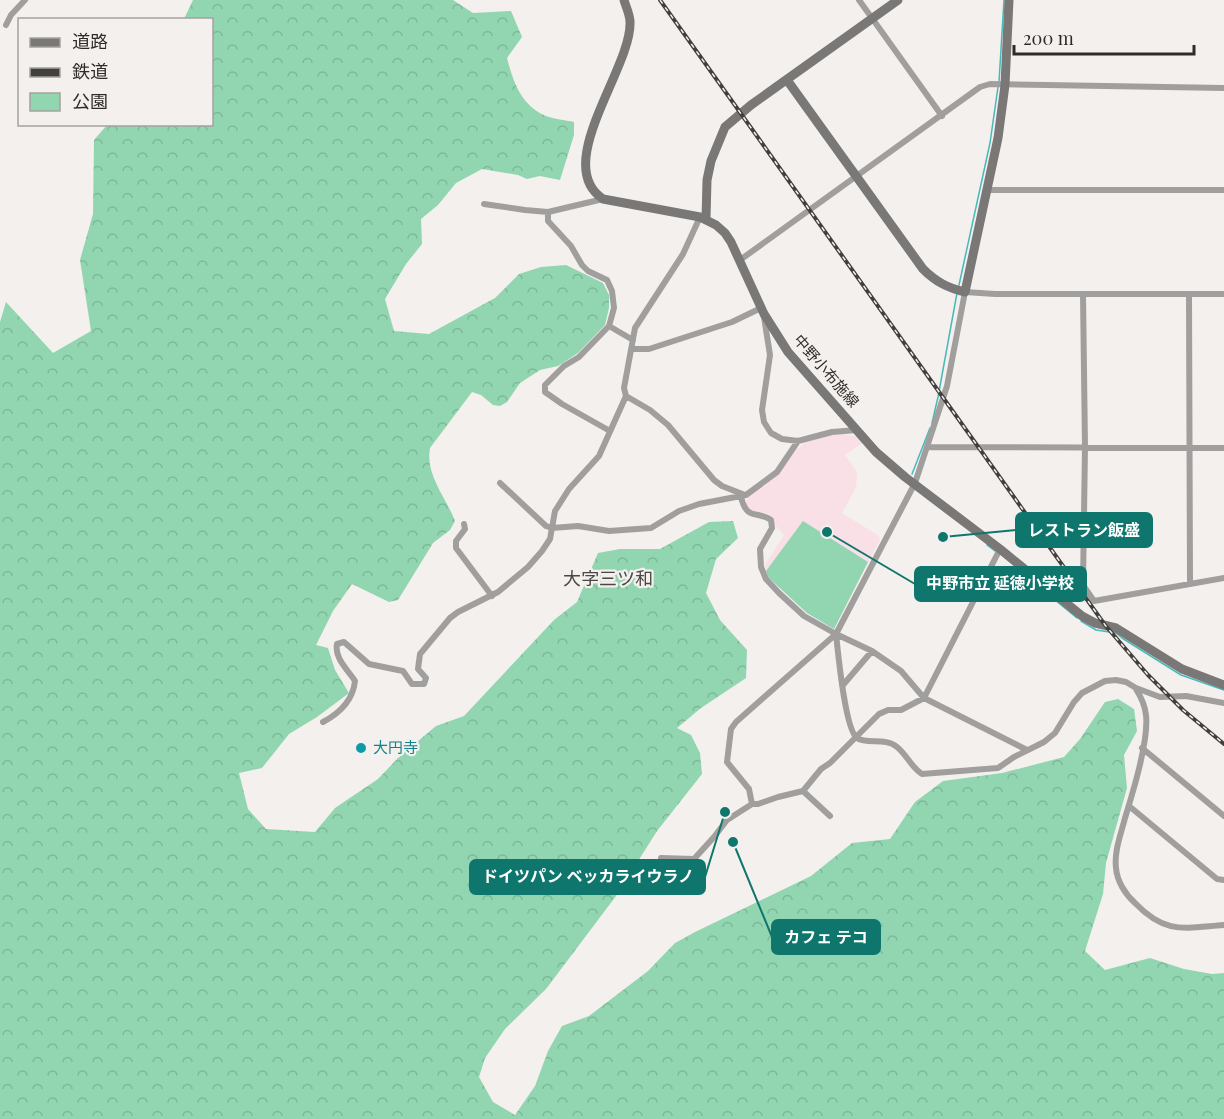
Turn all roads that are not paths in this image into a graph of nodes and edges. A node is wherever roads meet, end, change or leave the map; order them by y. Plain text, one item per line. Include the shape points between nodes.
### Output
1 (25, 0) edge
2 (624, 0) edge
3 (859, 0) edge
4 (898, 0) edge
5 (1009, 0) edge
6 (872, 19) junction
7 (6, 25) dead end
8 (787, 80) junction
9 (1005, 85) junction
10 (1224, 88) edge
11 (942, 116) junction
12 (856, 177) junction
13 (986, 190) junction
14 (1224, 190) edge
15 (603, 199) junction
16 (484, 204) dead end
17 (548, 212) junction
18 (703, 218) junction
19 (740, 260) junction
20 (965, 292) junction
21 (1083, 294) junction
22 (1189, 294) junction
23 (1224, 294) edge
24 (763, 311) junction
25 (609, 326) junction
26 (633, 340) junction
27 (632, 349) junction
28 (626, 396) junction
29 (857, 430) junction
30 (610, 431) junction
31 (798, 441) junction
32 (928, 447) junction
33 (1085, 447) junction
34 (1189, 447) junction
35 (1224, 448) edge
36 (500, 483) dead end
37 (915, 483) junction
38 (743, 496) junction
39 (464, 524) dead end
40 (552, 528) junction
41 (1000, 549) junction
42 (1224, 578) edge
43 (1190, 584) junction
44 (492, 596) junction
45 (836, 634) junction
46 (872, 651) junction
47 (843, 685) junction
48 (1224, 685) edge
49 (1136, 688) junction
50 (924, 698) junction
51 (1224, 703) edge
52 (323, 722) dead end
53 (855, 737) junction
54 (1142, 748) junction
55 (1027, 750) junction
56 (803, 791) junction
57 (752, 804) junction
58 (1129, 806) junction
59 (830, 816) dead end
60 (1224, 816) edge
61 (661, 858) dead end
62 (1224, 880) edge
63 (1224, 925) edge

1 - 7 street
2 - 15 main road via 629,34 589,138 586,156 590,187
3 - 6 street
4 - 6 main road
5 - 9 main road
6 - 8 main road
6 - 11 street
8 - 12 main road
8 - 18 main road via 724,126 711,161
9 - 10 street
9 - 11 street via 980,87
9 - 13 main road
11 - 12 street
12 - 19 street
12 - 20 main road via 923,270 936,281
13 - 14 street
13 - 20 main road
15 - 17 street
15 - 18 main road
16 - 17 street
17 - 25 street via 548,220 588,272 607,280 614,308
18 - 19 main road, 中野小布施線 via 725,233
18 - 26 street via 635,328
19 - 24 main road, 中野小布施線
20 - 21 street
20 - 32 street via 947,386
21 - 22 street
21 - 33 street
22 - 23 street
22 - 34 street
24 - 27 street via 649,349
24 - 29 main road, 中野小布施線 via 788,352
24 - 31 street via 770,355 762,410 764,422 782,439
25 - 26 street
25 - 30 street via 545,385 545,392
26 - 27 street
27 - 28 street
28 - 30 street
28 - 38 street via 668,424 714,480
29 - 31 street
29 - 37 main road, 中野小布施線 via 876,452
30 - 40 street via 599,456 561,500
31 - 38 street via 777,472
32 - 33 street
32 - 37 street
33 - 34 street
33 - 43 street via 1083,585 1094,601
34 - 35 street
34 - 43 street
36 - 40 street
37 - 41 main road, 中野小布施線
37 - 45 street
38 - 40 street via 699,504 651,528
38 - 45 street via 747,512 771,520 772,528 760,549 766,579 804,616
39 - 44 street via 456,548
40 - 44 street via 543,551
41 - 48 main road, 中野小布施線 via 1082,616 1116,628 1182,669
41 - 50 street
42 - 43 street
44 - 52 street via 458,612 420,654 418,669 426,678 424,684 412,684 403,671 369,663 344,642 337,644 338,656 355,681 354,691 342,709
45 - 46 street
45 - 47 street
45 - 57 street via 731,729 727,762 749,789
46 - 47 street
46 - 50 street via 901,671
47 - 53 street
49 - 51 street via 1160,697 1186,696
49 - 54 street via 1146,717
49 - 55 street via 1116,680 1095,685 1074,702 1055,733
50 - 53 street via 901,710 879,714
50 - 55 street
53 - 55 street via 887,741 922,774 991,770
53 - 56 street
54 - 58 street
54 - 60 street
56 - 57 street
56 - 59 street
57 - 61 street via 727,820 694,860
58 - 62 street via 1217,879
58 - 63 street via 1115,857 1119,880 1130,898 1164,925

